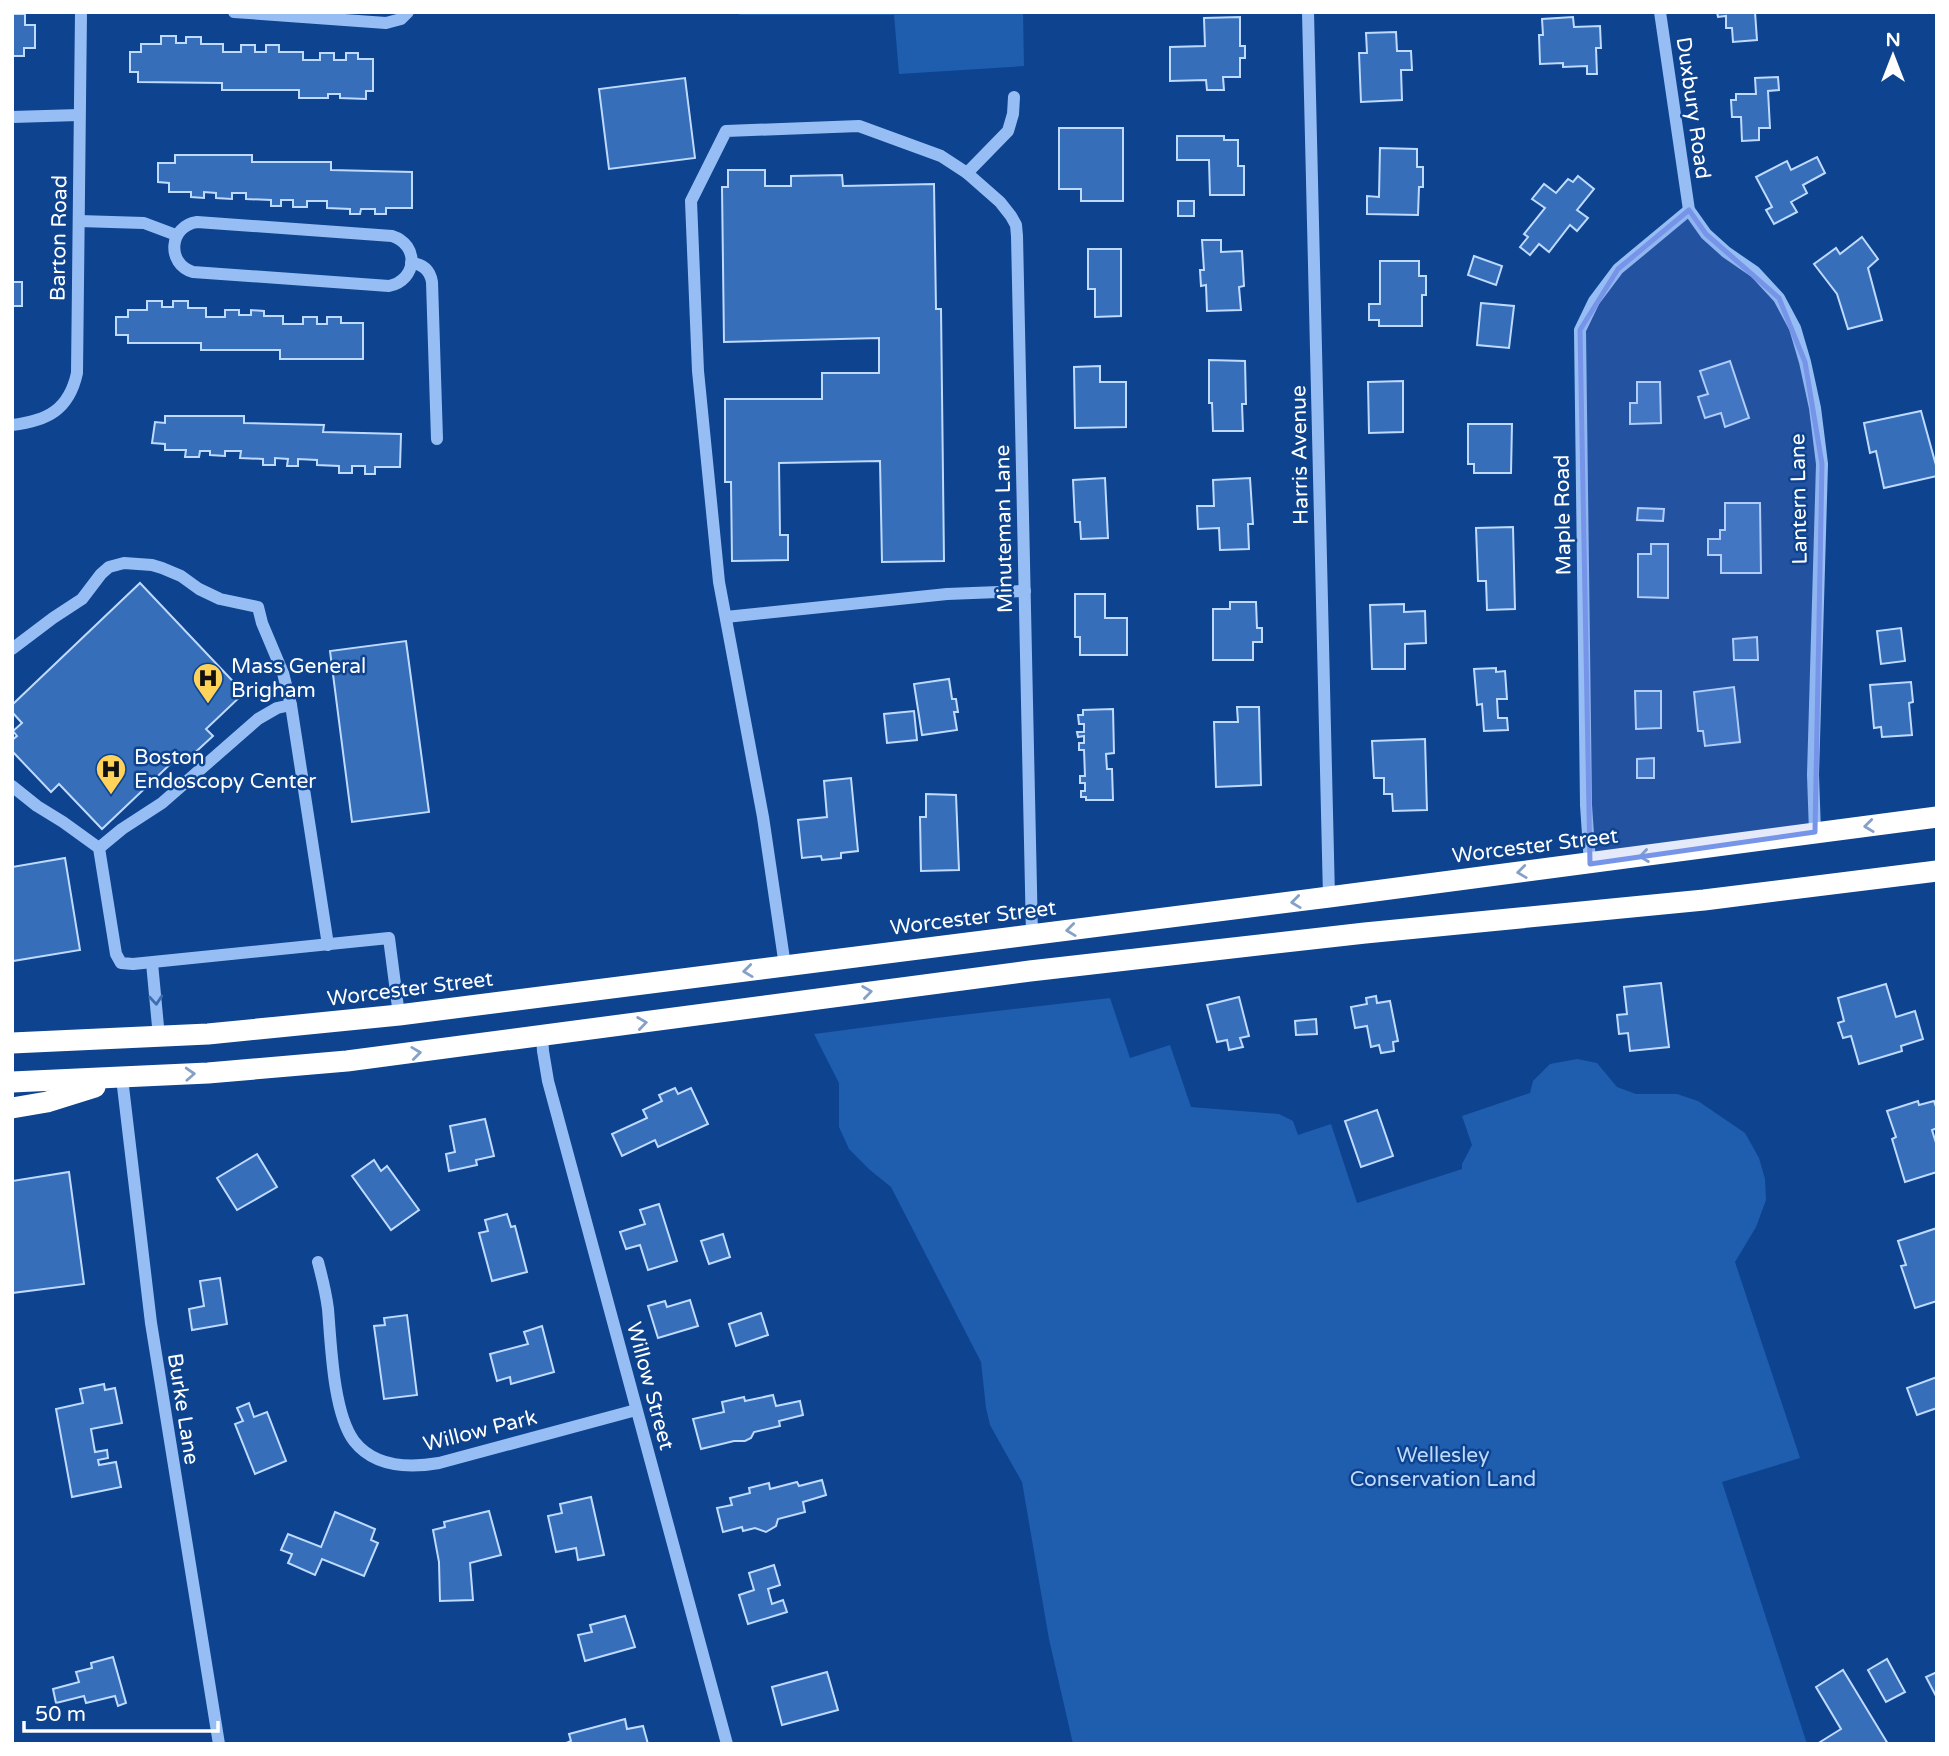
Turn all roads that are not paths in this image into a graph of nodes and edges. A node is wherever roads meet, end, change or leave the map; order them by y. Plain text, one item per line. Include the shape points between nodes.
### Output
1 (80, 12) edge
2 (234, 12) edge
3 (408, 12) edge
4 (1308, 12) edge
5 (1660, 12) edge
6 (1014, 97) dead end
7 (79, 115) junction
8 (12, 117) edge
9 (967, 173) junction
10 (1689, 210) junction
11 (79, 221) junction
12 (176, 235) junction
13 (411, 263) junction
14 (12, 425) edge
15 (437, 439) dead end
16 (1025, 591) junction
17 (726, 617) junction
18 (12, 649) edge
19 (291, 705) junction
20 (12, 786) edge
21 (1937, 817) edge
22 (1815, 832) junction
23 (99, 848) junction
24 (1590, 864) junction
25 (1937, 871) edge
26 (1329, 897) junction
27 (1032, 935) junction
28 (328, 945) junction
29 (152, 963) junction
30 (785, 966) junction
31 (399, 1015) junction
32 (542, 1036) junction
33 (159, 1037) junction
34 (12, 1043) edge
35 (121, 1078) junction
36 (12, 1082) edge
37 (12, 1108) edge
38 (318, 1262) dead end
39 (636, 1410) junction
40 (219, 1744) edge
41 (727, 1744) edge

1 - 7 street, Barton Road
2 - 3 street via 386,23 398,21
4 - 26 street, Harris Avenue
5 - 10 street, Duxbury Road
6 - 9 street via 1008,131
7 - 8 street
7 - 11 street, Barton Road
9 - 16 street, Minuteman Lane via 1006,209 1016,225
9 - 17 street, Minuteman Lane via 941,156 859,126 726,131 691,201 698,371
10 - 22 street, Lantern Lane via 1706,234 1755,272 1779,298 1795,328 1810,385 1822,464
10 - 24 street, Maple Road via 1618,270 1594,301 1580,330
11 - 12 street via 144,223
11 - 14 street, Barton Road via 75,383 53,414
12 - 13 street via 187,224 200,222 392,236 408,246
12 - 13 street via 176,259 184,269 196,272 388,286 403,281
13 - 15 street via 426,269 432,282
16 - 17 street via 947,594
16 - 27 street, Minuteman Lane
17 - 30 street
18 - 19 street via 82,598 109,567 152,565 220,599 258,607
19 - 23 street via 258,719 162,803
19 - 28 street
20 - 23 street
21 -> 22 highway, Worcester Street
22 -> 24 highway, Worcester Street
23 - 29 street via 118,959 127,964
24 -> 26 highway, Worcester Street
32 -> 25 highway via 1030,971
26 -> 27 highway, Worcester Street
27 - 30 highway, Worcester Street
28 - 29 street
28 - 31 street via 388,939
29 -> 33 street
30 -> 31 highway, Worcester Street
31 - 33 highway, Worcester Street
35 -> 32 highway via 346,1061
32 - 39 street, Willow Street via 548,1081
33 - 34 highway, Worcester Street
35 - 36 highway
35 - 37 highway via 47,1102
35 - 40 street, Burke Lane via 151,1323
38 - 39 street, Willow Park via 333,1370 348,1432 355,1443 380,1459 407,1466 439,1463
39 - 41 street, Willow Street

